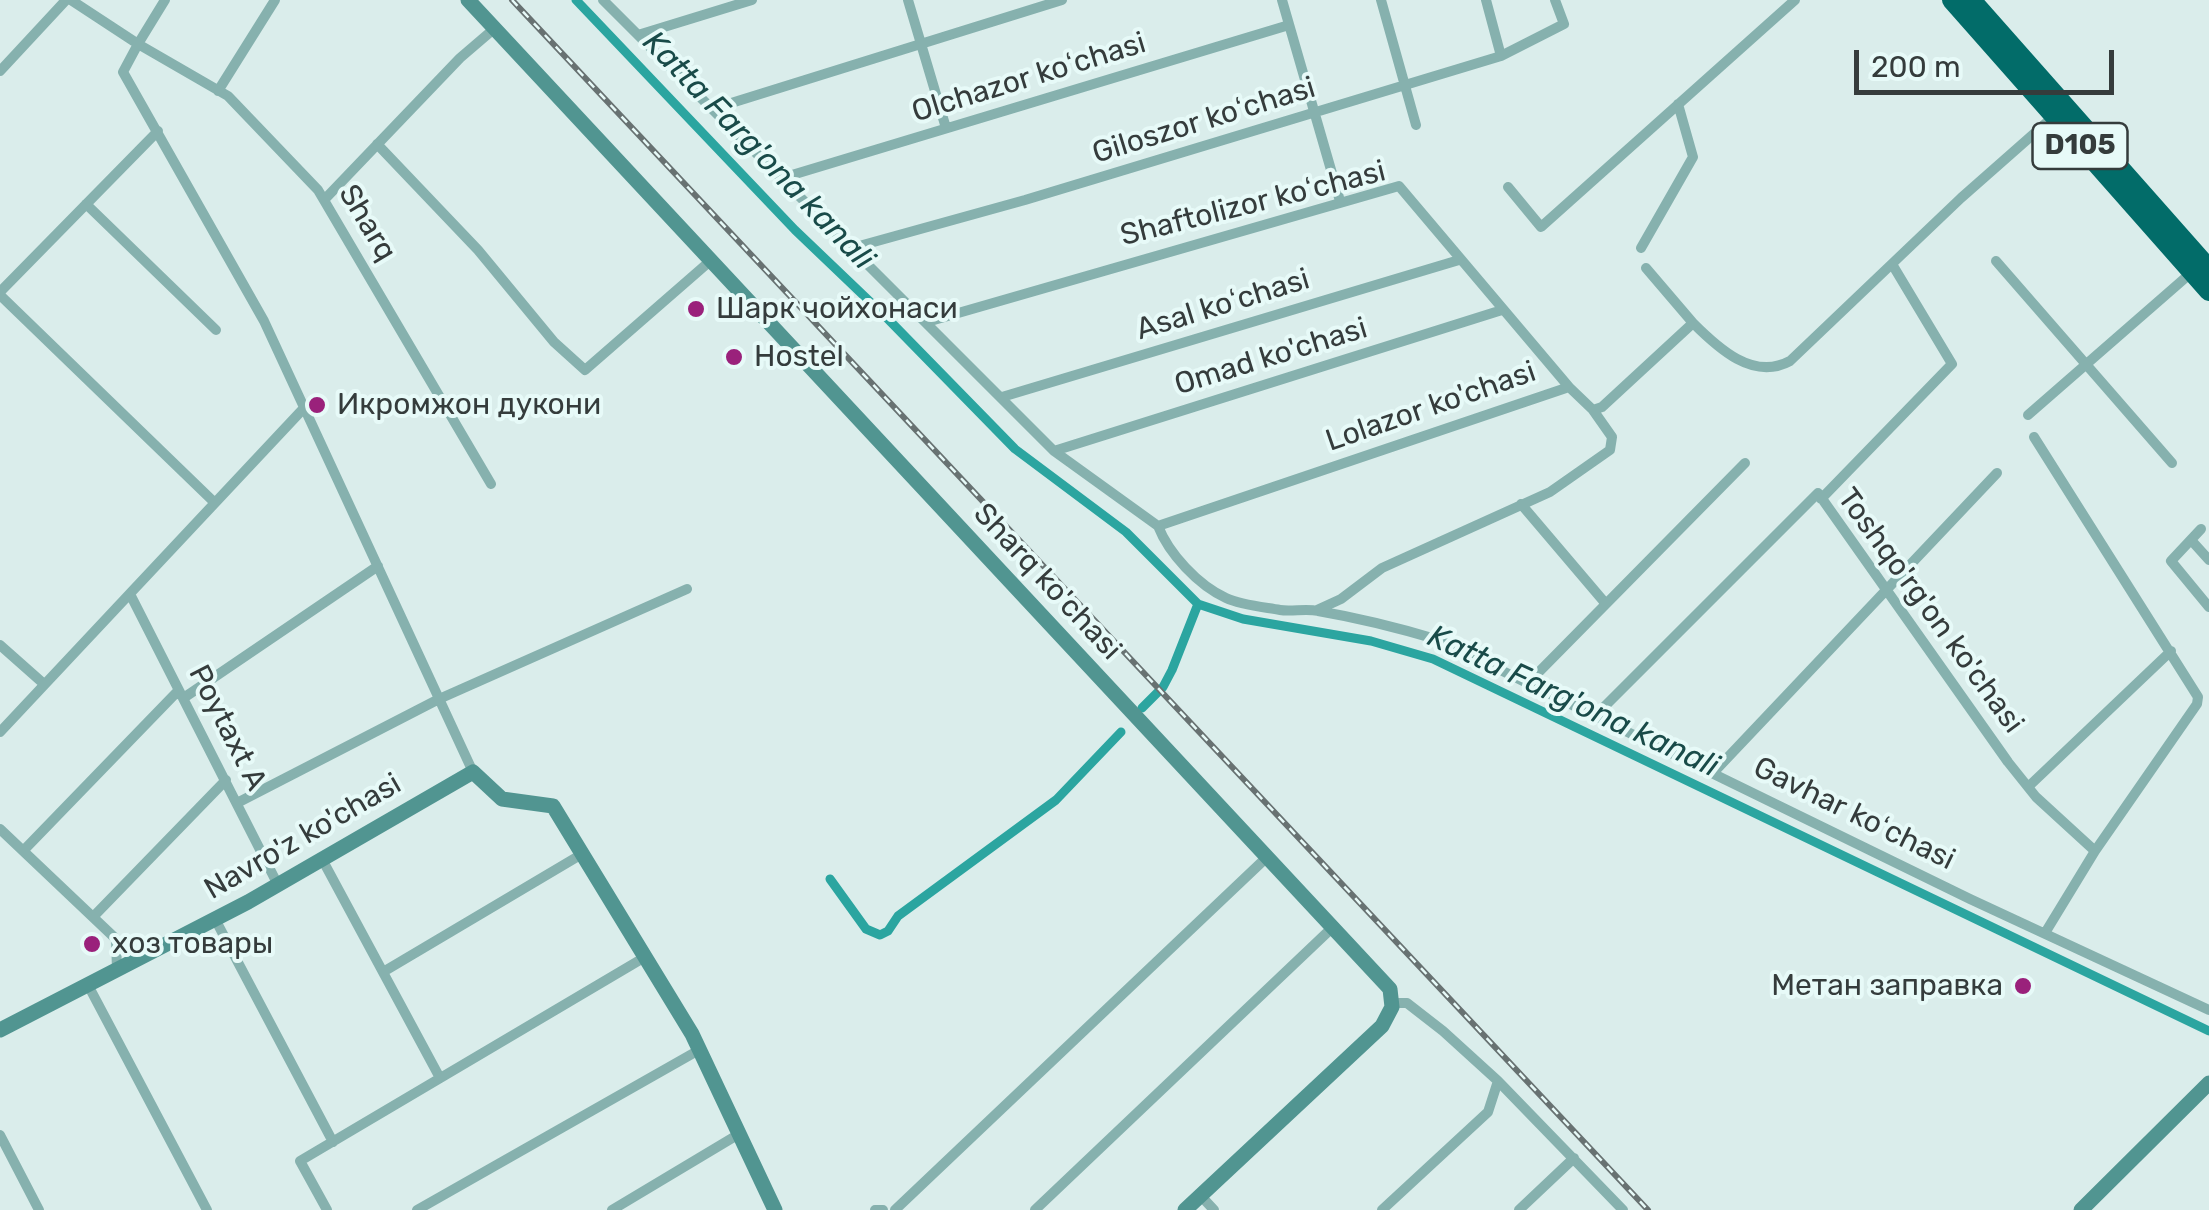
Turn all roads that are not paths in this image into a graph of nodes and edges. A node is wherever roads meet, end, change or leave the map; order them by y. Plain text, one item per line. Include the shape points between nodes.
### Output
1 (68, 0) edge
2 (166, 0) edge
3 (275, 0) edge
4 (468, 0) edge
5 (602, 0) edge
6 (752, 0) edge
7 (908, 0) edge
8 (1062, 0) edge
9 (1282, 0) edge
10 (1381, 0) edge
11 (1486, 0) edge
12 (1556, 0) edge
13 (1795, 0) edge
14 (1952, 0) edge
15 (1971, 0) edge
16 (1290, 25) junction
17 (495, 28) junction
18 (638, 35) junction
19 (921, 43) junction
20 (138, 44) junction
21 (1501, 56) junction
22 (0, 71) edge
23 (1404, 86) junction
24 (218, 90) junction
25 (1678, 104) junction
26 (712, 109) junction
27 (1317, 114) junction
28 (2054, 116) junction
29 (1416, 125) dead end
30 (946, 128) junction
31 (158, 130) junction
32 (376, 144) junction
33 (782, 178) junction
34 (1508, 187) dead end
35 (324, 200) junction
36 (1340, 201) junction
37 (86, 204) junction
38 (852, 248) junction
39 (1641, 248) dead end
40 (1459, 260) junction
41 (1996, 261) dead end
42 (709, 262) junction
43 (1892, 264) junction
44 (1646, 268) dead end
45 (2200, 270) edge
46 (2209, 291) edge
47 (0, 294) edge
48 (1502, 310) junction
49 (926, 322) junction
50 (1693, 322) junction
51 (216, 330) dead end
52 (2086, 364) junction
53 (1569, 387) junction
54 (1002, 397) junction
55 (304, 408) junction
56 (1593, 410) junction
57 (2028, 415) dead end
58 (2034, 437) dead end
59 (1054, 451) junction
60 (2172, 463) dead end
61 (1745, 464) dead end
62 (1997, 473) dead end
63 (491, 484) dead end
64 (1822, 498) junction
65 (215, 503) junction
66 (1521, 504) junction
67 (1158, 526) junction
68 (2201, 528) dead end
69 (2191, 540) junction
70 (2209, 560) edge
71 (378, 566) junction
72 (687, 589) dead end
73 (1886, 590) junction
74 (130, 594) junction
75 (1606, 604) junction
76 (2209, 607) edge
77 (1317, 610) junction
78 (0, 645) edge
79 (2170, 651) junction
80 (1529, 682) junction
81 (44, 684) junction
82 (185, 698) junction
83 (439, 699) junction
84 (1595, 716) junction
85 (0, 732) edge
86 (472, 772) junction
87 (1713, 773) junction
88 (226, 780) junction
89 (2028, 788) junction
90 (237, 803) junction
91 (0, 829) edge
92 (23, 851) junction
93 (2095, 851) junction
94 (582, 854) junction
95 (1266, 858) junction
96 (322, 859) junction
97 (278, 885) junction
98 (93, 917) junction
99 (216, 919) junction
100 (1334, 926) junction
101 (2045, 933) junction
102 (645, 957) junction
103 (117, 970) junction
104 (383, 972) junction
105 (88, 985) junction
106 (1393, 1002) junction
107 (2209, 1010) edge
108 (0, 1030) edge
109 (699, 1050) junction
110 (440, 1078) junction
111 (1498, 1081) junction
112 (2209, 1083) edge
113 (739, 1134) junction
114 (0, 1135) edge
115 (333, 1142) junction
116 (1574, 1158) junction
117 (1200, 1196) junction
118 (899, 1209) edge
119 (39, 1210) edge
120 (207, 1210) edge
121 (327, 1210) edge
122 (418, 1210) edge
123 (612, 1210) edge
124 (775, 1210) edge
125 (875, 1210) edge
126 (883, 1210) edge
127 (1035, 1210) edge
128 (1185, 1210) edge
129 (1214, 1210) edge
130 (1382, 1210) edge
131 (1519, 1210) edge
132 (1623, 1210) edge
133 (2081, 1210) edge

1 - 20 street, Sharq
1 - 22 street
2 - 20 street
3 - 24 street
4 - 17 main road, Sharq ko'chasi
5 - 18 street, Gavhar koʻchasi
6 - 18 street
7 - 19 street
8 - 19 street
9 - 16 street
10 - 23 street
11 - 21 street
12 - 21 street, Giloszor koʻchasi via 1564,24
13 - 25 street
14 - 28 highway, D105
15 - 45 highway, D105
16 - 27 street
16 - 30 street, Olchazor koʻchasi
17 - 32 street
17 - 42 main road, Sharq ko'chasi
18 - 26 street, Gavhar koʻchasi
19 - 26 street
19 - 30 street
20 - 24 street, Sharq
20 - 31 street via 123,72
21 - 23 street, Giloszor koʻchasi
23 - 27 street, Giloszor koʻchasi
23 - 29 street
24 - 35 street, Sharq
25 - 34 street via 1541,227
25 - 39 street via 1693,157
26 - 33 street, Gavhar koʻchasi
27 - 36 street
27 - 38 street, Giloszor koʻchasi
28 - 43 street
28 - 45 highway, D105
30 - 33 street, Olchazor koʻchasi
31 - 37 street
31 - 55 street via 264,321
32 - 35 street
32 - 42 street via 585,370
33 - 38 street, Gavhar koʻchasi
35 - 63 street, Sharq
36 - 40 street, Shaftolizor koʻchasi via 1399,186
36 - 49 street, Shaftolizor koʻchasi
37 - 47 street
37 - 51 street
38 - 49 street, Gavhar koʻchasi
40 - 48 street, Shaftolizor koʻchasi
40 - 54 street, Asal koʻchasi
41 - 52 street
42 - 95 main road, Sharq ko'chasi
43 - 50 street via 1780,367 1739,361
43 - 64 street via 1952,364
44 - 50 street
45 - 46 highway, D105
45 - 52 street
47 - 65 street
48 - 53 street, Shaftolizor koʻchasi
48 - 59 street, Omad ko'chasi
49 - 54 street, Gavhar koʻchasi
50 - 56 street
52 - 57 street
52 - 60 street
53 - 56 street, Lolazor ko'chasi
53 - 67 street, Lolazor ko'chasi
54 - 59 street, Gavhar koʻchasi
55 - 65 street
55 - 71 street
56 - 66 street via 1612,437 1610,450
58 - 79 street
59 - 67 street, Gavhar koʻchasi
61 - 75 street
62 - 73 street
64 - 73 street, Toshqo'rg'on ko'chasi
64 - 84 street, Toshqo'rg'on ko'chasi via 1818,493
65 - 74 street
66 - 75 street
66 - 77 street via 1382,568
67 - 77 street, Gavhar koʻchasi via 1164,543 1194,576 1226,598
68 - 69 street
69 - 70 street
69 - 76 street via 2171,561
71 - 82 street
71 - 83 street
72 - 83 street
73 - 87 street
73 - 89 street, Toshqo'rg'on ko'chasi
74 - 81 street
74 - 82 street, Poytaxt A
75 - 80 street
77 - 80 street, Gavhar koʻchasi via 1439,640
78 - 81 street
79 - 89 street
79 - 93 street via 2196,690 2197,704
80 - 84 street, Gavhar koʻchasi
81 - 85 street
82 - 88 street, Poytaxt A
82 - 92 street via 176,693
83 - 86 street
83 - 90 street
84 - 87 street, Gavhar koʻchasi
86 - 94 main road via 502,799 553,806
86 - 96 main road, Navro'z ko'chasi
87 - 101 street, Gavhar koʻchasi
88 - 90 street, Poytaxt A
88 - 98 street
89 - 93 street, Toshqo'rg'on ko'chasi
90 - 97 street, Poytaxt A
91 - 92 street
92 - 98 street
93 - 101 street
94 - 102 main road
94 - 104 street
95 - 100 main road, Sharq ko'chasi
95 - 118 street
96 - 97 main road, Navro'z ko'chasi
96 - 104 street
97 - 99 main road, Navro'z ko'chasi
98 - 103 street via 116,939
99 - 103 main road, Navro'z ko'chasi
99 - 115 street
100 - 106 main road, Sharq ko'chasi via 1384,981
100 - 127 street
101 - 107 street, Gavhar koʻchasi
102 - 109 main road
102 - 110 street
103 - 105 main road, Navro'z ko'chasi
104 - 110 street
105 - 108 main road, Navro'z ko'chasi
105 - 120 street
106 - 111 street via 1407,1003
106 - 117 main road via 1382,1026
109 - 113 main road
109 - 122 street
110 - 115 street
111 - 116 street
111 - 130 street via 1488,1112
112 - 133 main road
113 - 123 street
113 - 124 main road
114 - 119 street
115 - 121 street via 300,1162
116 - 131 street
116 - 132 street
117 - 128 main road
117 - 129 street
125 - 126 street

